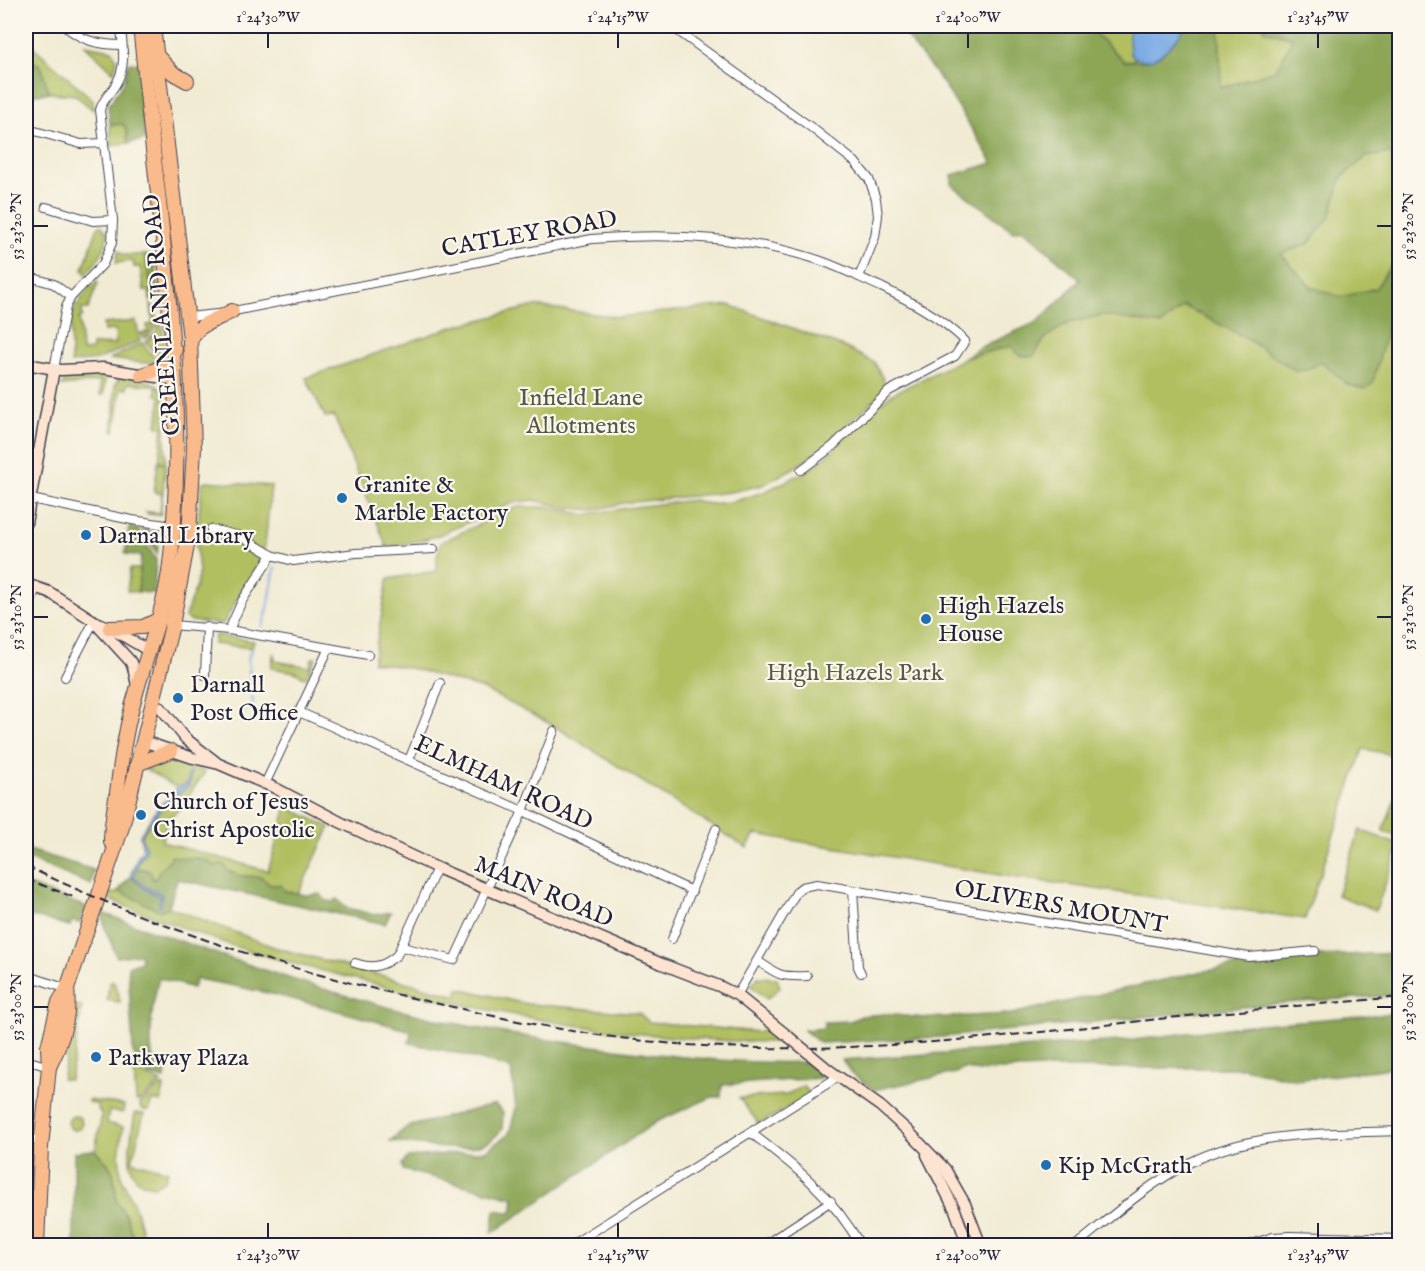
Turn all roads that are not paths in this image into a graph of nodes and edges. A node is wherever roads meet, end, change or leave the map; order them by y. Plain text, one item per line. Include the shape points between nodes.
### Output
1 (65, 26) edge
2 (121, 26) edge
3 (140, 26) edge
4 (153, 26) edge
5 (671, 26) edge
6 (122, 45) junction
7 (158, 56) junction
8 (187, 81) dead end
9 (162, 92) junction
10 (147, 95) junction
11 (34, 131) dead end
12 (104, 143) junction
13 (46, 207) dead end
14 (113, 220) junction
15 (859, 277) junction
16 (37, 279) dead end
17 (71, 297) junction
18 (170, 306) junction
19 (232, 311) junction
20 (188, 317) junction
21 (190, 339) junction
22 (174, 355) junction
23 (26, 364) edge
24 (54, 369) junction
25 (142, 375) junction
26 (176, 380) junction
27 (193, 399) junction
28 (26, 452) edge
29 (39, 455) junction
30 (801, 470) dead end
31 (31, 499) junction
32 (26, 523) edge
33 (173, 526) junction
34 (211, 529) dead end
35 (434, 549) dead end
36 (272, 555) junction
37 (31, 585) edge
38 (26, 619) edge
39 (94, 621) junction
40 (166, 622) junction
41 (207, 627) junction
42 (110, 628) junction
43 (229, 630) junction
44 (329, 648) junction
45 (149, 651) junction
46 (368, 656) dead end
47 (160, 670) junction
48 (205, 675) dead end
49 (65, 677) dead end
50 (440, 683) dead end
51 (137, 688) junction
52 (152, 703) junction
53 (299, 712) junction
54 (129, 721) junction
55 (178, 731) junction
56 (554, 731) dead end
57 (143, 741) junction
58 (171, 751) junction
59 (409, 760) junction
60 (136, 764) junction
61 (219, 764) junction
62 (265, 784) junction
63 (523, 811) junction
64 (716, 829) dead end
65 (110, 860) junction
66 (437, 868) junction
67 (487, 890) junction
68 (853, 890) junction
69 (692, 891) junction
70 (672, 939) dead end
71 (402, 947) junction
72 (1315, 951) dead end
73 (758, 961) junction
74 (355, 963) dead end
75 (861, 973) dead end
76 (26, 975) edge
77 (807, 976) dead end
78 (67, 989) junction
79 (737, 995) junction
80 (26, 1060) edge
81 (50, 1067) junction
82 (834, 1074) junction
83 (1400, 1131) edge
84 (751, 1132) junction
85 (41, 1139) junction
86 (26, 1140) edge
87 (924, 1150) junction
88 (831, 1201) junction
89 (1400, 1239) edge
90 (37, 1245) edge
91 (570, 1245) edge
92 (763, 1245) edge
93 (861, 1245) edge
94 (968, 1245) edge
95 (981, 1245) edge
96 (1075, 1245) edge
97 (1246, 1245) edge

1 - 6 street via 92,42
2 - 6 street
3 - 10 highway, GREENLAND ROAD
4 - 7 highway, GREENLAND ROAD
5 - 15 street via 796,115 855,162 868,179 878,216 875,237
6 - 12 street via 123,68 101,105
7 - 8 highway via 173,73
7 - 9 highway, GREENLAND ROAD
9 - 10 highway
9 - 20 highway, GREENLAND ROAD
10 - 18 highway, GREENLAND ROAD
11 - 12 street via 81,144
12 - 14 street
13 - 14 street via 93,221
14 - 17 street via 109,254
15 - 19 street, CATLEY ROAD via 810,257 754,245 636,236 592,239
15 - 30 street, CATLEY ROAD via 912,302 965,341 955,356 889,391 832,447
16 - 17 street via 54,284
17 - 24 street via 62,321
18 - 20 highway
18 - 22 highway, GREENLAND ROAD
19 - 20 street, CATLEY ROAD
19 - 21 highway via 200,327
20 - 21 highway, GREENLAND ROAD
20 - 22 highway via 181,323
21 - 26 highway via 185,369
21 - 27 highway, GREENLAND ROAD
22 - 25 highway via 165,366
22 - 26 highway, GREENLAND ROAD
23 - 24 main road
24 - 25 main road via 103,368
24 - 29 main road
25 - 26 main road
26 - 27 highway
26 - 33 highway, GREENLAND ROAD
27 - 40 highway, GREENLAND ROAD via 189,535
28 - 29 street
29 - 31 main road
31 - 32 main road
31 - 33 street
33 - 40 highway, GREENLAND ROAD
34 - 36 street via 240,536
35 - 36 street via 356,552 293,561
36 - 43 street via 242,601
37 - 38 street
37 - 39 main road
39 - 42 main road
39 - 49 street
39 - 51 main road via 130,661
40 - 41 street
40 - 42 highway
40 - 45 highway, GREENLAND ROAD
40 - 47 highway, GREENLAND ROAD
41 - 43 street
41 - 48 street
42 - 45 main road
43 - 44 street
44 - 46 street
44 - 53 street
45 - 47 highway
45 - 51 highway, GREENLAND ROAD
47 - 52 highway, GREENLAND ROAD
50 - 59 street
51 - 54 highway, GREENLAND ROAD
52 - 54 highway via 139,708
52 - 55 main road, MAIN ROAD via 161,708
52 - 57 highway, GREENLAND ROAD
53 - 59 street, ELMHAM ROAD
53 - 62 street
54 - 57 highway via 131,731
54 - 65 highway, GREENLAND ROAD
55 - 58 main road via 178,744
55 - 61 main road, MAIN ROAD
56 - 63 street
57 - 58 main road, MAIN ROAD
57 - 60 highway, GREENLAND ROAD
58 - 60 highway
58 - 61 main road, MAIN ROAD
59 - 63 street, ELMHAM ROAD
60 - 65 highway, GREENLAND ROAD
61 - 62 main road, MAIN ROAD
62 - 66 main road, MAIN ROAD
63 - 67 street
63 - 69 street, ELMHAM ROAD
64 - 69 street
65 - 78 highway
66 - 67 main road, MAIN ROAD
66 - 71 street
67 - 71 street via 454,960
67 - 79 main road, MAIN ROAD
68 - 72 street, OLIVERS MOUNT via 1249,957
68 - 73 street, OLIVERS MOUNT via 817,884 802,887
68 - 75 street
69 - 70 street
71 - 74 street via 387,964 366,967
73 - 77 street via 783,977
73 - 79 street
76 - 78 street
78 - 81 highway via 51,1031
79 - 82 main road, MAIN ROAD, bridge
80 - 81 street
81 - 85 highway
82 - 84 street
82 - 87 main road, MAIN ROAD via 880,1106
83 - 96 street via 1260,1139 1212,1153 1167,1176
84 - 88 street via 800,1170
84 - 91 street
85 - 86 street
85 - 90 highway
87 - 94 main road
87 - 95 main road via 952,1178
88 - 92 street
88 - 93 street
89 - 97 street via 1290,1236

